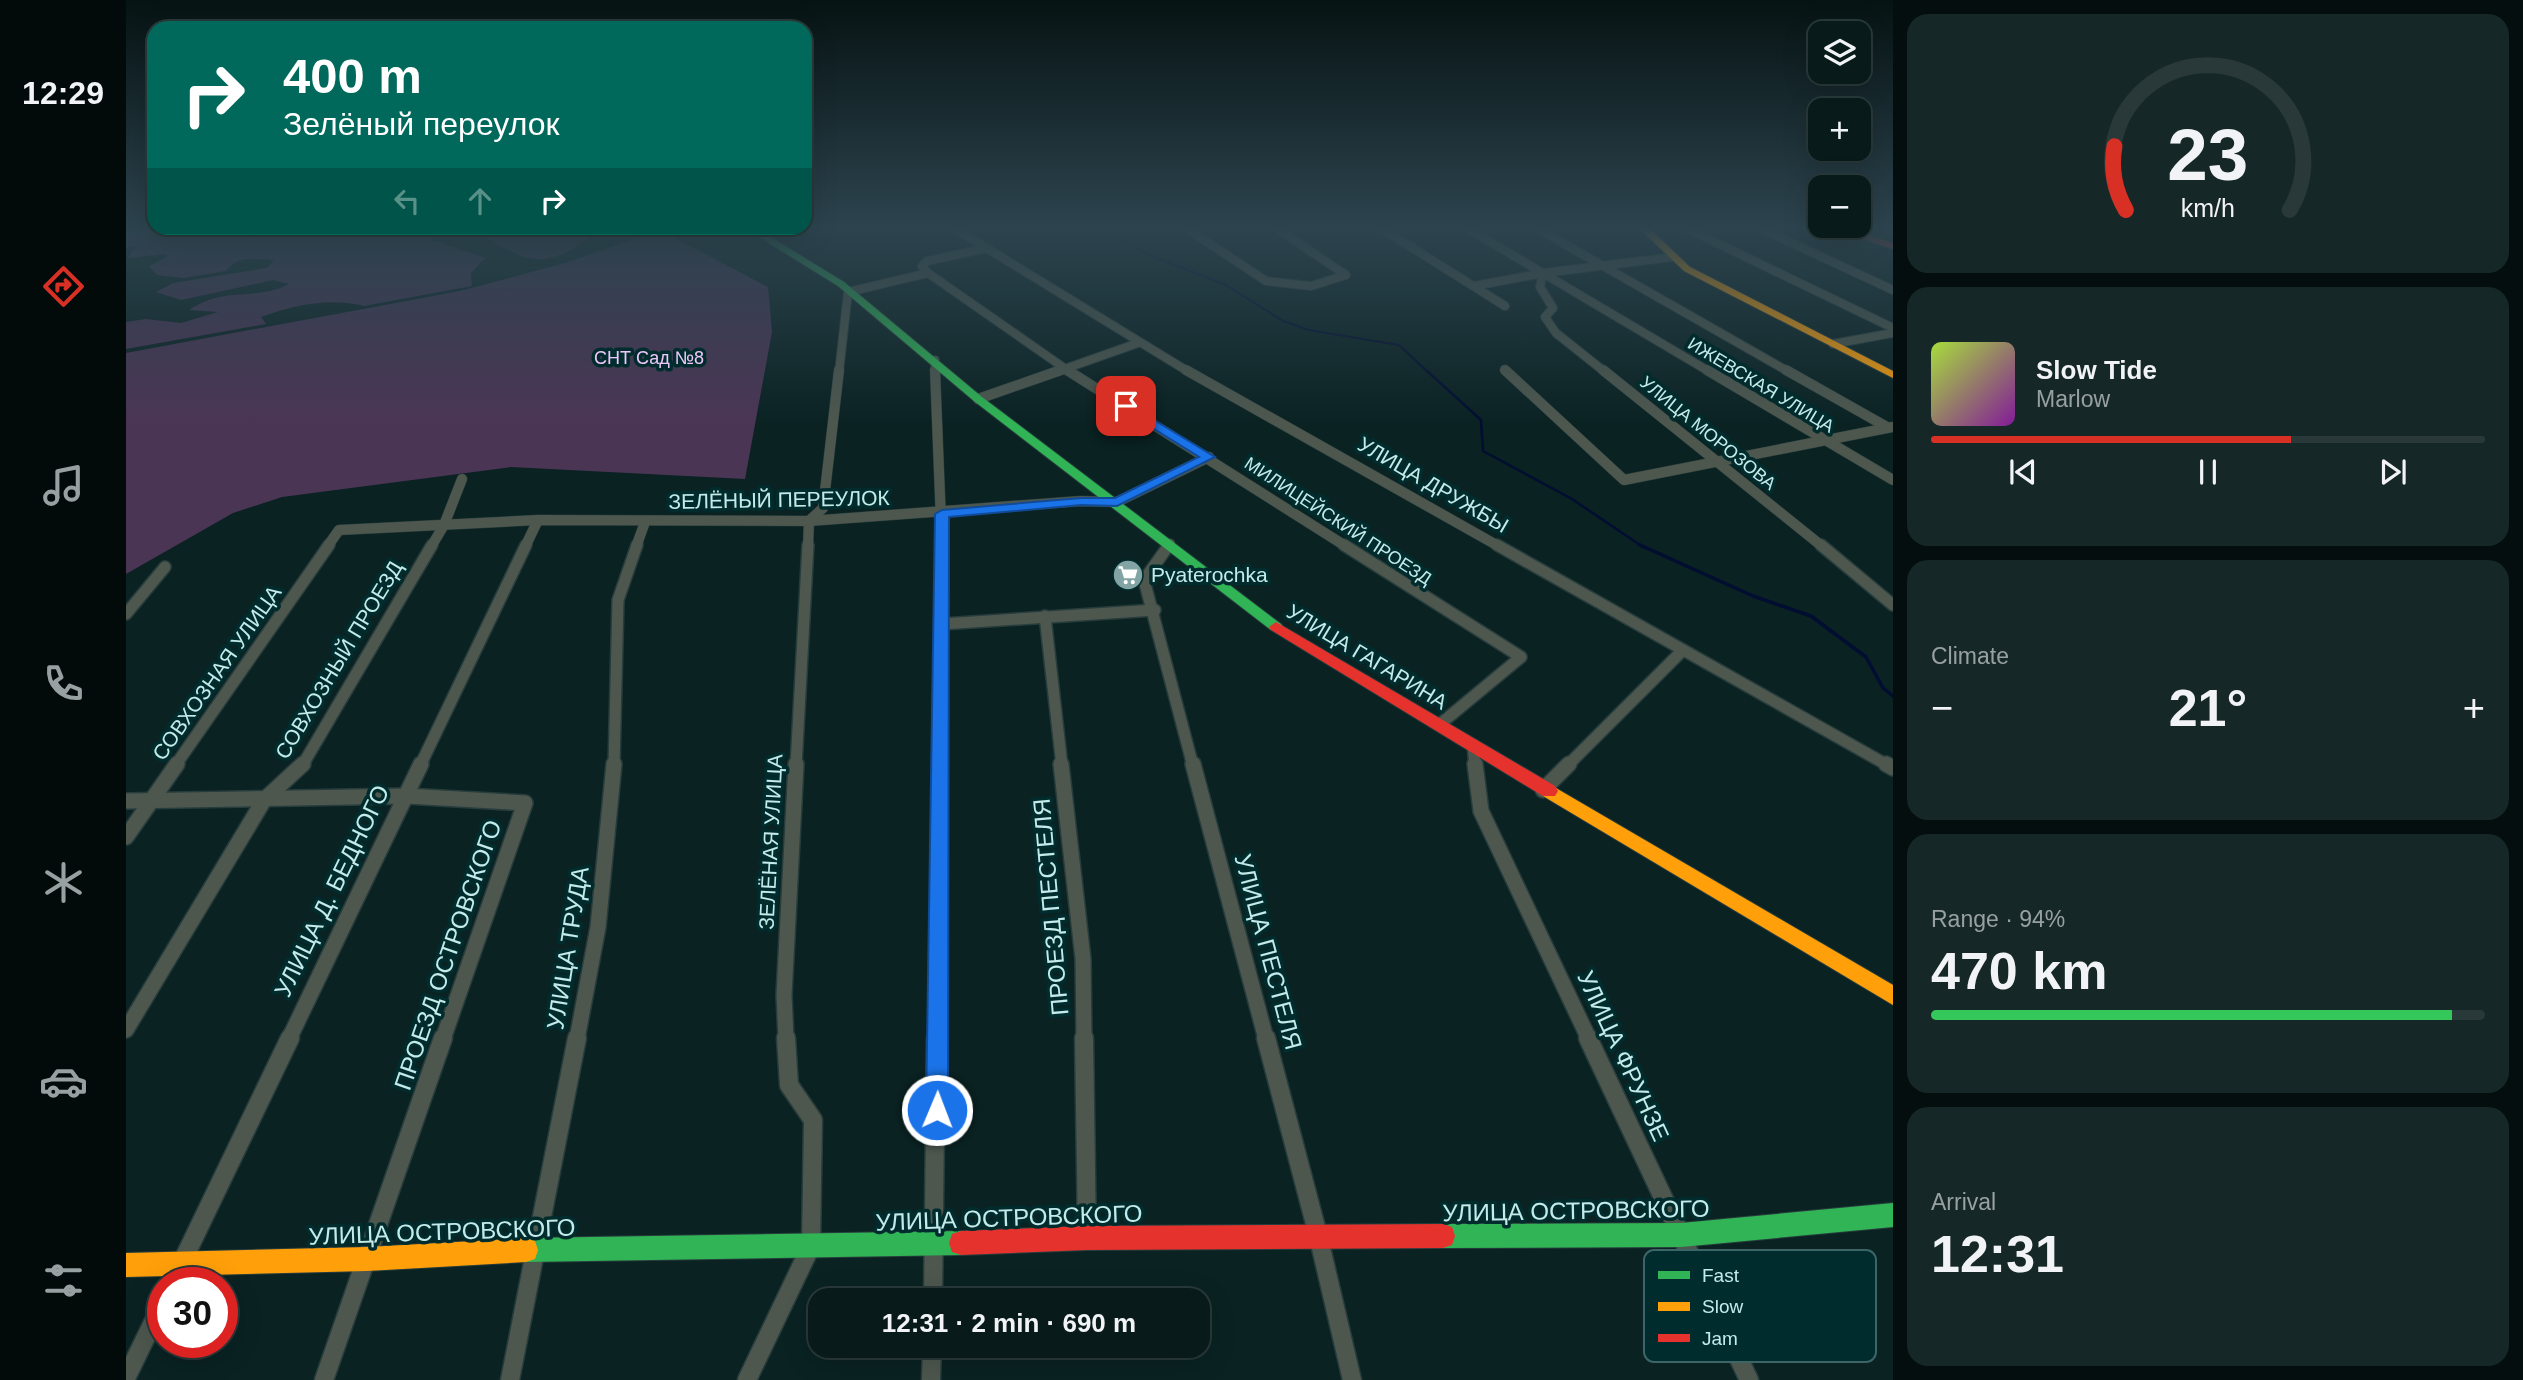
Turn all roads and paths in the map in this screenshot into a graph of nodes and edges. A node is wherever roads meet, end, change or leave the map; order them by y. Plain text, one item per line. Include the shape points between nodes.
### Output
1 (848, 294) edge
2 (851, 294) edge
3 (959, 294) edge
4 (1058, 294) edge
5 (1487, 294) edge
6 (1545, 294) edge
7 (1580, 294) edge
8 (1652, 294) edge
9 (1736, 294) edge
10 (1821, 294) edge
11 (1505, 306) dead end
12 (1893, 330) edge
13 (1138, 343) junction
14 (1833, 344) junction
15 (936, 360) junction
16 (1065, 368) junction
17 (1505, 370) dead end
18 (1893, 374) edge
19 (978, 399) junction
20 (1890, 427) edge
21 (1824, 441) junction
22 (1209, 457) junction
23 (1720, 462) junction
24 (462, 479) dead end
25 (1893, 480) edge
26 (1117, 502) junction
27 (942, 514) junction
28 (538, 520) junction
29 (809, 521) junction
30 (645, 523) junction
31 (444, 525) junction
32 (339, 530) joint
33 (1170, 544) junction
34 (165, 567) dead end
35 (1893, 605) edge
36 (1155, 610) junction
37 (126, 614) edge
38 (1045, 616) junction
39 (942, 624) junction
40 (1683, 650) junction
41 (1439, 725) junction
42 (1473, 746) junction
43 (1893, 768) edge
44 (1543, 790) junction
45 (407, 796) junction
46 (264, 800) junction
47 (126, 801) edge
48 (151, 801) junction
49 (126, 837) edge
50 (1893, 996) edge
51 (126, 1030) edge
52 (1893, 1215) edge
53 (1681, 1235) junction
54 (1318, 1236) junction
55 (1087, 1238) junction
56 (935, 1244) junction
57 (811, 1246) junction
58 (538, 1249) junction
59 (1688, 1250) edge
60 (367, 1259) junction
61 (182, 1262) junction
62 (126, 1265) edge
63 (180, 1267) edge
64 (933, 1288) edge
65 (147, 1335) edge
66 (931, 1358) edge
67 (1741, 1362) edge
68 (126, 1378) edge
69 (324, 1380) edge
70 (510, 1380) edge
71 (747, 1380) edge
72 (930, 1380) edge
73 (1352, 1380) edge
74 (1749, 1380) edge

1 - 29 street, ЗЕЛЁНАЯ УЛИЦА via 822,508
2 - 15 main road, УЛИЦА ГАГАРИНА
3 - 16 street, МИЛИЦЕЙСКИЙ ПРОЕЗД
4 - 13 street, УЛИЦА ДРУЖБЫ
5 - 11 street
6 - 23 street, УЛИЦА МОРОЗОВА via 1553,308 1545,317 1556,333
7 - 21 street, ИЖЕВСКАЯ УЛИЦА
8 - 20 street
9 - 14 main road
10 - 12 street
12 - 14 street
13 - 16 street
13 - 40 street, УЛИЦА ДРУЖБЫ
14 - 18 main road
15 - 19 main road, УЛИЦА ГАГАРИНА
15 - 27 street
16 - 19 street
16 - 22 street, МИЛИЦЕЙСКИЙ ПРОЕЗД
17 - 23 street via 1625,480
19 - 26 main road, УЛИЦА ГАГАРИНА
20 - 21 street
21 - 23 street
21 - 25 street, ИЖЕВСКАЯ УЛИЦА
22 - 26 street, ЗЕЛЁНЫЙ ПЕРЕУЛОК
22 - 41 street, МИЛИЦЕЙСКИЙ ПРОЕЗД via 1521,657
23 - 35 street, УЛИЦА МОРОЗОВА
24 - 31 street, СОВХОЗНЫЙ ПРОЕЗД
26 - 27 street, ЗЕЛЁНЫЙ ПЕРЕУЛОК
26 - 33 main road, УЛИЦА ГАГАРИНА
27 - 29 street, ЗЕЛЁНЫЙ ПЕРЕУЛОК
27 - 39 street
28 - 30 street, ЗЕЛЁНЫЙ ПЕРЕУЛОК
28 - 31 street, ЗЕЛЁНЫЙ ПЕРЕУЛОК
28 - 45 street, УЛИЦА Д. БЕДНОГО
29 - 30 street, ЗЕЛЁНЫЙ ПЕРЕУЛОК
29 - 57 street, ЗЕЛЁНАЯ УЛИЦА via 784,995 789,1085 813,1119
30 - 58 street, УЛИЦА ТРУДА via 618,600 612,797 598,927
31 - 32 street, ЗЕЛЁНЫЙ ПЕРЕУЛОК
31 - 46 street, СОВХОЗНЫЙ ПРОЕЗД via 299,771
32 - 48 street, СОВХОЗНАЯ УЛИЦА
33 - 36 street, УЛИЦА ПЕСТЕЛЯ via 1144,580
33 - 41 main road, УЛИЦА ГАГАРИНА via 1284,633
34 - 37 street
36 - 38 street
36 - 54 street, УЛИЦА ПЕСТЕЛЯ
38 - 39 street
38 - 55 street, ПРОЕЗД ПЕСТЕЛЯ via 1083,958
39 - 56 street
40 - 43 street, УЛИЦА ДРУЖБЫ
40 - 44 street
41 - 42 main road, УЛИЦА ГАГАРИНА
42 - 44 main road, УЛИЦА ГАГАРИНА
42 - 53 street, УЛИЦА ФРУНЗЕ via 1481,811
44 - 50 main road, УЛИЦА ГАГАРИНА
45 - 46 street, ПРОЕЗД ОСТРОВСКОГО
45 - 60 street, ПРОЕЗД ОСТРОВСКОГО via 525,803
45 - 61 street, УЛИЦА Д. БЕДНОГО
46 - 48 street, ПРОЕЗД ОСТРОВСКОГО
46 - 51 street, СОВХОЗНЫЙ ПРОЕЗД
47 - 48 street, ПРОЕЗД ОСТРОВСКОГО
48 - 49 street, СОВХОЗНАЯ УЛИЦА
52 - 53 main road, УЛИЦА ОСТРОВСКОГО
53 - 54 main road, УЛИЦА ОСТРОВСКОГО
53 - 59 street, УЛИЦА ФРУНЗЕ
54 - 55 main road, УЛИЦА ОСТРОВСКОГО
54 - 73 street, УЛИЦА ПЕСТЕЛЯ
55 - 56 main road, УЛИЦА ОСТРОВСКОГО
56 - 57 main road, УЛИЦА ОСТРОВСКОГО
56 - 64 street
57 - 58 main road, УЛИЦА ОСТРОВСКОГО
57 - 71 street, ЗЕЛЁНАЯ УЛИЦА
58 - 60 main road, УЛИЦА ОСТРОВСКОГО
58 - 70 street, УЛИЦА ТРУДА
60 - 61 main road, УЛИЦА ОСТРОВСКОГО
60 - 69 street, ПРОЕЗД ОСТРОВСКОГО
61 - 62 main road, УЛИЦА ОСТРОВСКОГО
61 - 63 street, УЛИЦА Д. БЕДНОГО
65 - 68 street
66 - 72 street
67 - 74 street, УЛИЦА ФРУНЗЕ

